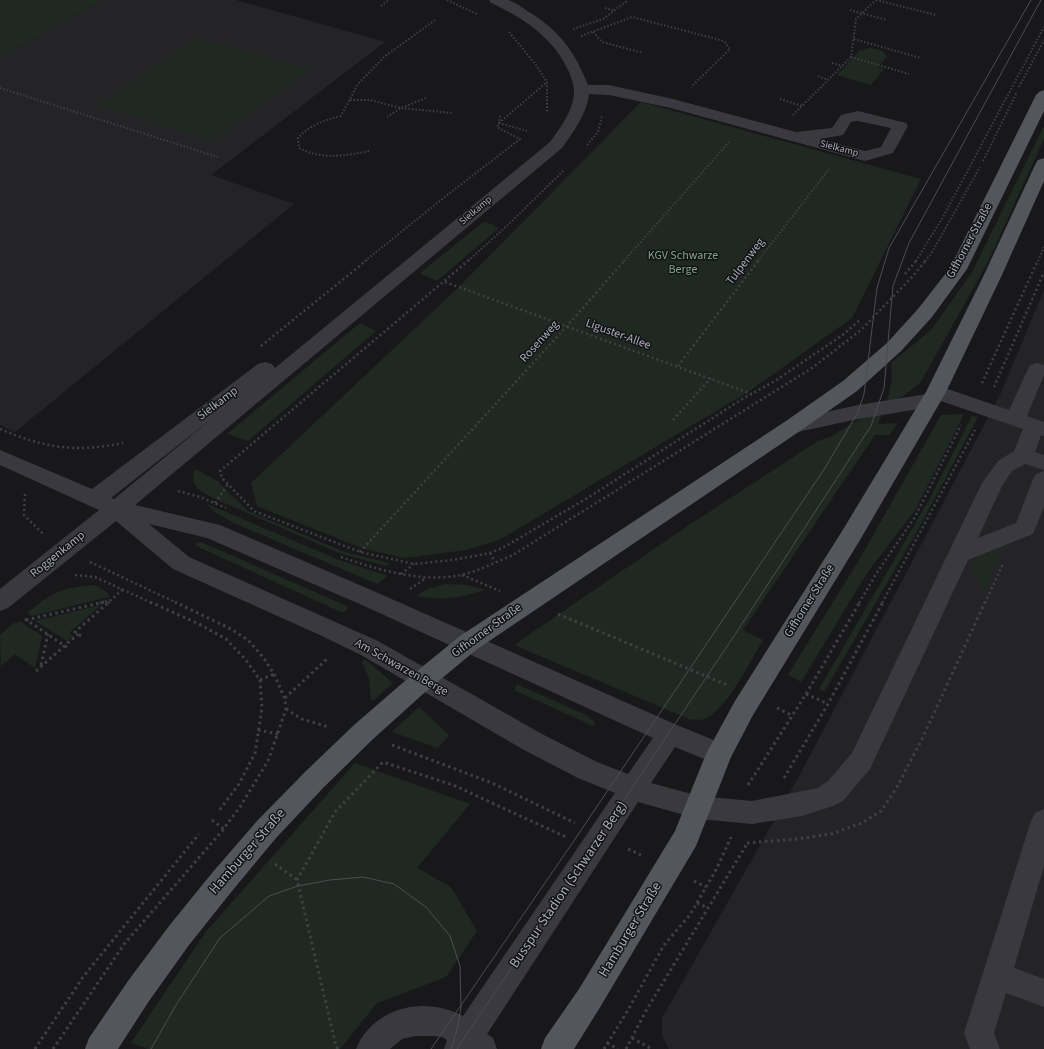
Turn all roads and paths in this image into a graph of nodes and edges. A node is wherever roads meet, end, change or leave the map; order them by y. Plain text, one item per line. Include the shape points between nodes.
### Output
1 (389, 0) edge
2 (447, 0) edge
3 (496, 0) edge
4 (628, 0) edge
5 (876, 0) edge
6 (381, 6) dead end
7 (605, 8) dead end
8 (614, 10) junction
9 (850, 10) dead end
10 (862, 13) junction
11 (479, 15) dead end
12 (936, 15) dead end
13 (436, 20) dead end
14 (887, 20) dead end
15 (1044, 27) edge
16 (507, 30) dead end
17 (593, 32) junction
18 (854, 39) junction
19 (557, 40) junction
20 (1044, 40) edge
21 (643, 53) dead end
22 (851, 57) junction
23 (921, 58) dead end
24 (832, 63) dead end
25 (843, 66) junction
26 (909, 74) dead end
27 (818, 76) dead end
28 (828, 80) junction
29 (547, 82) junction
30 (0, 88) edge
31 (582, 89) junction
32 (1044, 95) edge
33 (426, 98) dead end
34 (780, 99) dead end
35 (350, 100) junction
36 (673, 104) junction
37 (802, 106) junction
38 (401, 108) junction
39 (547, 112) dead end
40 (452, 113) dead end
41 (603, 113) dead end
42 (500, 116) dead end
43 (387, 117) dead end
44 (499, 124) junction
45 (527, 131) dead end
46 (775, 132) junction
47 (796, 137) junction
48 (731, 141) dead end
49 (583, 149) dead end
50 (369, 151) dead end
51 (218, 158) dead end
52 (1044, 163) edge
53 (568, 165) dead end
54 (829, 169) dead end
55 (1044, 247) edge
56 (1044, 272) edge
57 (905, 274) dead end
58 (445, 282) junction
59 (349, 318) junction
60 (861, 319) dead end
61 (567, 326) junction
62 (257, 349) dead end
63 (678, 366) junction
64 (1037, 370) dead end
65 (711, 378) junction
66 (753, 394) junction
67 (934, 396) junction
68 (978, 406) junction
69 (1015, 419) junction
70 (673, 420) dead end
71 (793, 426) junction
72 (1040, 427) edge
73 (0, 429) edge
74 (130, 442) dead end
75 (0, 457) edge
76 (1033, 459) edge
77 (1044, 479) edge
78 (228, 484) junction
79 (25, 489) dead end
80 (94, 499) junction
81 (214, 503) dead end
82 (116, 509) junction
83 (46, 537) dead end
84 (78, 539) junction
85 (360, 552) junction
86 (490, 553) junction
87 (960, 554) junction
88 (1005, 560) dead end
89 (495, 562) junction
90 (414, 564) junction
91 (68, 574) dead end
92 (401, 574) dead end
93 (462, 575) junction
94 (426, 578) dead end
95 (123, 590) junction
96 (111, 600) junction
97 (0, 602) edge
98 (528, 602) junction
99 (20, 616) dead end
100 (26, 620) junction
101 (48, 634) junction
102 (468, 643) junction
103 (66, 647) junction
104 (42, 667) junction
105 (36, 671) dead end
106 (274, 674) junction
107 (423, 679) junction
108 (260, 680) junction
109 (806, 694) junction
110 (751, 696) junction
111 (828, 704) junction
112 (286, 709) junction
113 (258, 730) junction
114 (668, 733) junction
115 (278, 734) junction
116 (359, 735) junction
117 (719, 754) junction
118 (781, 784) dead end
119 (633, 789) junction
120 (698, 807) junction
121 (218, 812) dead end
122 (1044, 821) edge
123 (199, 834) dead end
124 (751, 837) dead end
125 (596, 843) junction
126 (747, 843) junction
127 (668, 869) junction
128 (697, 903) junction
129 (708, 908) junction
130 (997, 976) junction
131 (1044, 993) edge
132 (632, 1038) junction
133 (607, 1043) junction
134 (470, 1045) edge
135 (35, 1049) edge
136 (53, 1049) edge
137 (100, 1049) edge
138 (338, 1049) edge
139 (371, 1049) edge
140 (556, 1049) edge
141 (604, 1049) edge
142 (618, 1049) edge
143 (626, 1049) edge
144 (652, 1049) edge
145 (985, 1049) edge

1 - 6 path
2 - 11 path
3 - 19 street via 531,18
4 - 8 path
5 - 10 path
5 - 12 path
7 - 8 path
8 - 19 path via 603,19
9 - 10 path
10 - 14 path
10 - 18 path via 856,19
13 - 35 path via 384,57 358,84
15 - 57 path via 943,217 918,259
16 - 29 path via 536,64
17 - 19 path
17 - 21 path via 602,42
17 - 36 path via 632,17 724,41 730,49
18 - 22 path
18 - 23 path
19 - 31 street via 575,68
20 - 89 path via 979,168 931,254 861,330 812,368 513,555
22 - 25 path
22 - 26 path
24 - 25 path
25 - 28 path
27 - 28 path
28 - 37 path
29 - 39 path
29 - 44 path
30 - 51 path
31 - 36 street, Sielkamp via 609,90
31 - 59 street, Sielkamp via 571,124 556,145
32 - 71 main road, Gifhorner Straße via 958,269 925,312 894,346 850,386
33 - 38 path
34 - 37 path
35 - 38 path via 370,100
35 - 50 path via 341,116 320,122 305,130 298,138 299,148 321,157 339,157
36 - 46 street, Sielkamp
37 - 46 path
38 - 40 path
38 - 43 path
41 - 49 path via 598,132
42 - 44 path
44 - 45 path
44 - 62 path via 497,127 520,139
46 - 47 street, Sielkamp
47 - 47 street, Sielkamp via 837,132 846,118 858,116 900,126 887,150 865,156
48 - 61 path, Rosenweg
52 - 67 main road, Gifhorner Straße
53 - 58 path
54 - 63 path, Tulpenweg
55 - 68 path
56 - 68 path
58 - 61 path, Liguster-Allee
58 - 78 path via 220,471
59 - 80 street, Sielkamp via 270,364
59 - 82 street, Sielkamp
60 - 66 path via 806,361
61 - 63 path, Liguster-Allee
61 - 85 path, Rosenweg
63 - 65 path, Liguster-Allee
64 - 69 street
65 - 66 path, Liguster-Allee
65 - 70 path
66 - 86 path via 588,497
67 - 68 street
67 - 71 street, Gifhorner Straße
67 - 110 main road, Gifhorner Straße
68 - 69 street
68 - 109 path via 915,517 878,571
68 - 111 path via 980,421
69 - 72 street
71 - 98 main road, Gifhorner Straße
72 - 76 street
73 - 74 path via 36,442 70,449 107,447
75 - 80 street, Am Schwarzen Berge
76 - 87 street, Am Schwarzen Berge via 1005,466 993,483
77 - 87 street via 1024,528
78 - 81 path
78 - 85 path via 254,511
79 - 83 path via 24,514
80 - 82 street, Am Schwarzen Berge
82 - 84 street, Roggenkamp
82 - 102 street, Am Schwarzen Berge via 212,531
82 - 107 street, Am Schwarzen Berge via 179,562 350,639
84 - 97 street, Roggenkamp
84 - 106 path via 89,562 210,618 248,640 263,656
85 - 90 path
86 - 89 path
86 - 90 path
87 - 120 street, Am Schwarzen Berge via 861,761 831,795 788,809 764,812 737,813
88 - 126 path via 933,719 898,786 877,815 846,831
89 - 93 path
90 - 92 path
91 - 95 path via 95,577
93 - 94 path
93 - 98 path
95 - 96 path
95 - 108 path via 200,624 226,639
96 - 100 path
96 - 103 path via 74,632 80,635
98 - 102 main road, Gifhorner Straße
98 - 110 path
99 - 100 path
100 - 101 path
101 - 103 path
101 - 104 path
102 - 107 main road, Gifhorner Straße
102 - 114 street, Am Schwarzen Berge
103 - 104 path
104 - 105 path
106 - 108 path
106 - 112 path via 285,699
107 - 116 main road, Hamburger Straße
107 - 119 street, Am Schwarzen Berge via 527,739
108 - 113 path via 262,708
109 - 110 path via 793,716
109 - 111 path
110 - 117 main road, Gifhorner Straße
111 - 118 path
112 - 115 path
112 - 116 path via 302,718
113 - 115 path
113 - 121 path via 255,753 239,784
114 - 117 street, Am Schwarzen Berge
114 - 119 street, Busspur Stadion (Schwarzer Berg) via 666,740
115 - 136 path via 268,761 224,829 125,943
116 - 125 path via 382,741 492,783
116 - 137 main road, Hamburger Straße via 249,848 157,963
117 - 120 main road, Gifhorner Straße
119 - 120 street, Am Schwarzen Berge
119 - 125 street, Busspur Stadion (Schwarzer Berg)
120 - 127 main road, Hamburger Straße via 686,838
122 - 130 street
123 - 135 path via 83,977
124 - 126 path
125 - 127 path
125 - 134 street, Busspur Stadion (Schwarzer Berg)
125 - 138 path via 476,794 404,767 382,762 335,812 297,880
126 - 129 path
127 - 128 path via 706,887
127 - 140 main road, Hamburger Straße
128 - 129 path
128 - 133 path via 664,945
129 - 132 path via 646,1009
130 - 131 street
130 - 145 street via 979,1033
132 - 143 path
132 - 144 path
133 - 141 path
133 - 142 path
134 - 139 street, Busspur Stadion (Schwarzer Berg) via 449,1024 433,1020 398,1024 385,1033

